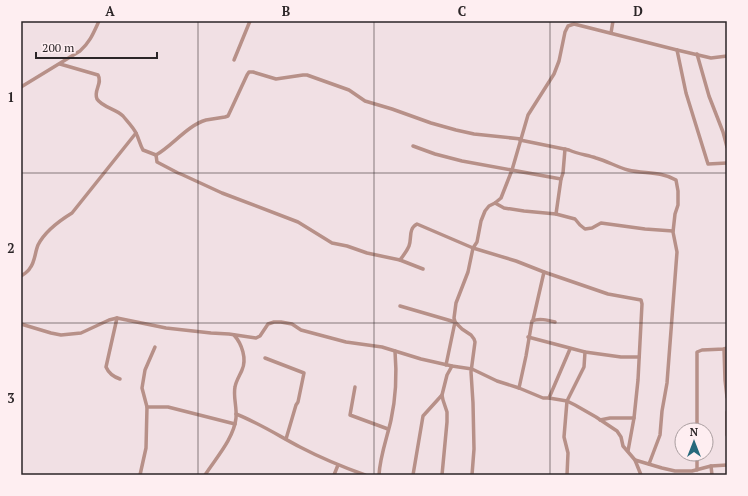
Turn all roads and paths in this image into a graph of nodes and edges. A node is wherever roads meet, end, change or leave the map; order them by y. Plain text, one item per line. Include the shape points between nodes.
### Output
1 (99, 21) edge
2 (250, 21) edge
3 (613, 21) edge
4 (611, 33) junction
5 (677, 50) junction
6 (697, 54) junction
7 (727, 56) edge
8 (234, 60) dead end
9 (60, 64) junction
10 (21, 87) edge
11 (136, 133) junction
12 (521, 140) junction
13 (413, 146) dead end
14 (727, 147) edge
15 (565, 149) junction
16 (156, 155) junction
17 (727, 163) edge
18 (512, 170) junction
19 (561, 179) junction
20 (495, 203) junction
21 (556, 214) junction
22 (673, 231) junction
23 (473, 248) junction
24 (400, 260) junction
25 (423, 269) dead end
26 (544, 272) junction
27 (21, 276) edge
28 (400, 306) dead end
29 (117, 318) junction
30 (533, 320) junction
31 (455, 322) junction
32 (555, 322) dead end
33 (21, 324) edge
34 (234, 334) junction
35 (528, 338) junction
36 (155, 347) dead end
37 (570, 349) junction
38 (726, 349) edge
39 (395, 351) junction
40 (585, 352) junction
41 (639, 357) junction
42 (265, 358) dead end
43 (446, 365) junction
44 (452, 366) junction
45 (472, 369) junction
46 (120, 379) dead end
47 (355, 387) dead end
48 (519, 388) junction
49 (442, 395) junction
50 (727, 397) edge
51 (549, 398) junction
52 (567, 401) junction
53 (147, 407) junction
54 (727, 412) edge
55 (236, 414) junction
56 (634, 418) junction
57 (600, 420) junction
58 (697, 422) edge
59 (235, 424) junction
60 (388, 429) junction
61 (727, 435) edge
62 (286, 439) junction
63 (628, 451) junction
64 (635, 460) junction
65 (697, 462) edge
66 (649, 464) junction
67 (338, 465) junction
68 (727, 465) edge
69 (711, 466) junction
70 (697, 470) junction
71 (684, 473) edge
72 (140, 475) edge
73 (205, 475) edge
74 (334, 475) edge
75 (365, 475) edge
76 (379, 475) edge
77 (413, 475) edge
78 (442, 475) edge
79 (472, 475) edge
80 (567, 475) edge
81 (640, 475) edge
82 (712, 475) edge

1 - 9 street via 87,46
2 - 8 street
3 - 4 street
4 - 5 street
4 - 12 street via 574,24 568,26 554,74 528,115
5 - 6 street
5 - 17 street via 686,93 708,164
6 - 7 street via 711,58
6 - 14 street
9 - 10 street
9 - 11 street via 98,75 98,100 122,115
11 - 16 street via 143,150
11 - 27 street via 72,213 42,238 31,267
12 - 15 street
12 - 16 street via 474,134 437,124 366,101 349,90 314,77 303,75 276,79 249,72 228,116 197,124
12 - 18 street
13 - 18 street via 462,161
15 - 19 street
15 - 22 street via 629,170 670,176 676,180 678,205
16 - 24 street via 158,162 178,173 298,222 332,243
18 - 19 street
18 - 20 street via 501,198
19 - 21 street
20 - 21 street via 504,208 524,212
20 - 23 street via 485,211
21 - 22 street via 575,218 585,229 601,223
22 - 66 street via 677,252 667,383 660,435
23 - 24 street via 417,224 411,230 409,246
23 - 26 street via 516,260
23 - 31 street via 468,272 456,303
24 - 25 street
26 - 30 street
26 - 41 street via 608,294 641,300
28 - 31 street
29 - 33 street via 81,332 61,335
29 - 34 street via 166,328
29 - 46 street via 106,367 113,376
30 - 32 street
30 - 35 street
31 - 43 street
31 - 45 street via 474,339
34 - 39 street via 258,337 268,324 281,322 346,342
34 - 55 street via 241,346 244,360 234,390
35 - 37 street
35 - 48 street
36 - 53 street via 145,370 142,388
37 - 40 street
37 - 51 street
38 - 50 street
38 - 58 street via 697,352
39 - 43 street
39 - 60 street via 396,391
40 - 41 street
40 - 52 street via 584,367
41 - 56 street
42 - 62 street via 304,373
43 - 44 street
44 - 45 street
44 - 49 street
45 - 48 street
45 - 79 street
47 - 60 street via 350,415
48 - 51 street
49 - 77 street via 423,416
49 - 78 street via 448,422
51 - 52 street
52 - 57 street
52 - 80 street via 564,438 568,453
53 - 59 street via 168,407
53 - 72 street via 146,448
54 - 61 street
55 - 59 street
55 - 62 street
56 - 57 street
56 - 63 street
57 - 63 street via 617,431
59 - 73 street
60 - 76 street
62 - 67 street
63 - 64 street
64 - 66 street
64 - 81 street
65 - 70 street
66 - 71 street
67 - 74 street
67 - 75 street
68 - 69 street
69 - 70 street
69 - 82 street
70 - 71 street

